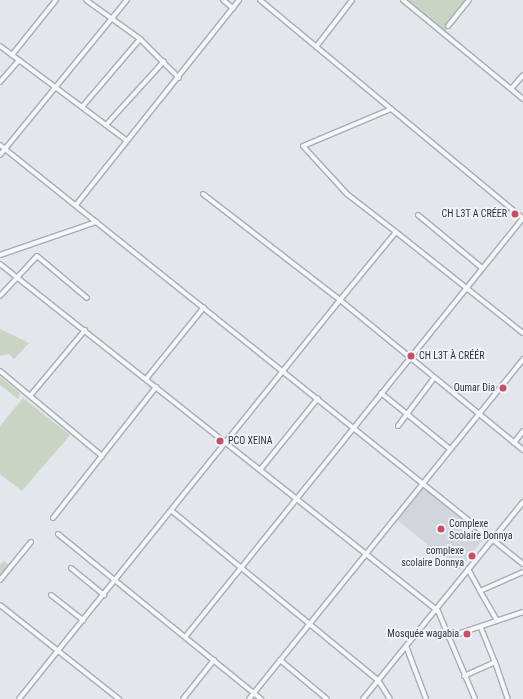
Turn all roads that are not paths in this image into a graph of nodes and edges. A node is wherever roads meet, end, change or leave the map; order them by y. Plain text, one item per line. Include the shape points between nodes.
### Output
1 (56, 0) edge
2 (86, 0) edge
3 (127, 0) edge
4 (223, 0) edge
5 (239, 0) edge
6 (260, 0) edge
7 (352, 0) edge
8 (403, 0) edge
9 (469, 0) edge
10 (233, 8) junction
11 (111, 22) junction
12 (448, 26) dead end
13 (140, 40) junction
14 (0, 46) edge
15 (316, 47) junction
16 (12, 55) junction
17 (19, 60) junction
18 (164, 60) junction
19 (523, 75) edge
20 (179, 78) junction
21 (0, 82) edge
22 (55, 87) junction
23 (511, 89) junction
24 (523, 100) edge
25 (82, 107) junction
26 (391, 109) junction
27 (106, 125) junction
28 (126, 140) junction
29 (0, 145) edge
30 (5, 149) junction
31 (0, 155) edge
32 (203, 194) dead end
33 (76, 205) junction
34 (418, 214) dead end
35 (523, 218) edge
36 (96, 222) junction
37 (396, 232) junction
38 (0, 256) edge
39 (0, 264) edge
40 (482, 268) junction
41 (16, 278) junction
42 (466, 288) junction
43 (0, 296) edge
44 (87, 298) dead end
45 (340, 300) junction
46 (204, 307) junction
47 (85, 330) junction
48 (523, 333) edge
49 (409, 357) junction
50 (523, 359) edge
51 (283, 370) junction
52 (0, 371) edge
53 (434, 378) junction
54 (146, 379) junction
55 (156, 387) junction
56 (381, 393) junction
57 (30, 396) junction
58 (318, 398) junction
59 (406, 414) junction
60 (478, 414) junction
61 (398, 426) dead end
62 (355, 427) junction
63 (523, 431) edge
64 (226, 442) junction
65 (514, 443) junction
66 (450, 449) junction
67 (523, 450) edge
68 (102, 456) junction
69 (260, 470) junction
70 (423, 483) junction
71 (296, 499) junction
72 (523, 502) edge
73 (172, 511) junction
74 (53, 518) dead end
75 (58, 534) dead end
76 (493, 540) junction
77 (31, 542) dead end
78 (366, 554) junction
79 (523, 564) edge
80 (241, 567) junction
81 (71, 568) dead end
82 (468, 569) junction
83 (523, 572) edge
84 (0, 580) edge
85 (115, 581) junction
86 (480, 591) junction
87 (51, 595) dead end
88 (104, 595) junction
89 (0, 605) edge
90 (436, 610) junction
91 (522, 612) edge
92 (523, 618) edge
93 (83, 620) junction
94 (497, 621) junction
95 (310, 623) junction
96 (481, 628) junction
97 (186, 636) junction
98 (449, 637) junction
99 (406, 646) junction
100 (58, 651) junction
101 (214, 660) junction
102 (280, 660) junction
103 (495, 662) junction
104 (464, 676) junction
105 (378, 680) junction
106 (254, 693) junction
107 (19, 699) edge
108 (119, 699) edge
109 (183, 699) edge
110 (249, 699) edge
111 (261, 699) edge
112 (327, 699) edge
113 (363, 699) edge
114 (390, 699) edge
115 (426, 699) edge
116 (475, 699) edge
117 (508, 699) edge

1 - 16 street
2 - 11 street
3 - 11 street
4 - 10 street
5 - 10 street
6 - 15 street
7 - 15 street
8 - 23 street
9 - 12 street
10 - 20 street
11 - 13 street
11 - 22 street
13 - 18 street
13 - 25 street
14 - 16 street
15 - 26 street
16 - 17 street
17 - 21 street
17 - 22 street
18 - 20 street
18 - 27 street
19 - 23 street
20 - 28 street via 171,82
22 - 25 street
22 - 30 street
23 - 24 street
25 - 27 street
26 - 35 street
26 - 37 street via 303,146 347,194
27 - 28 street
28 - 33 street
29 - 30 street
30 - 31 street
30 - 33 street
32 - 45 street
33 - 36 street
34 - 40 street
35 - 40 street
36 - 38 street
36 - 46 street
37 - 42 street
37 - 45 street
39 - 41 street
40 - 42 street
41 - 43 street
41 - 44 street via 37,256
41 - 47 street
42 - 48 street
42 - 49 street
45 - 49 street
45 - 51 street
46 - 51 street
46 - 54 street
47 - 54 street
47 - 57 street
49 - 53 street
49 - 56 street
50 - 60 street
51 - 58 street
51 - 64 street
52 - 57 street
53 - 59 street
53 - 60 street
54 - 55 street
55 - 64 street
55 - 68 street
56 - 59 street
56 - 62 street
57 - 68 street
58 - 62 street
58 - 69 street
59 - 61 street
59 - 66 street
60 - 65 street
60 - 66 street
62 - 70 street
62 - 71 street
63 - 65 street
64 - 69 street
64 - 73 street
65 - 67 street
66 - 70 street
68 - 74 street
69 - 71 street
70 - 76 street
70 - 78 street
71 - 78 street
71 - 80 street
72 - 76 street
73 - 80 street
73 - 85 street
75 - 85 street
76 - 79 street
76 - 82 street
77 - 84 street
78 - 90 street
78 - 95 street
80 - 95 street
80 - 97 street
81 - 88 street
82 - 86 street
82 - 90 street
83 - 86 street
85 - 88 street
85 - 97 street
86 - 94 street
87 - 93 street
88 - 93 street
89 - 100 street
90 - 98 street
90 - 99 street
91 - 92 street
91 - 94 street
93 - 100 street
94 - 96 street
95 - 102 street
95 - 105 street
96 - 98 street
96 - 103 street
97 - 101 street
98 - 104 street
99 - 105 street
99 - 115 street
100 - 107 street
100 - 108 street
101 - 106 street
101 - 109 street
102 - 106 street
102 - 112 street
103 - 104 street
103 - 117 street
104 - 116 street
105 - 113 street
105 - 114 street
106 - 110 street
106 - 111 street

